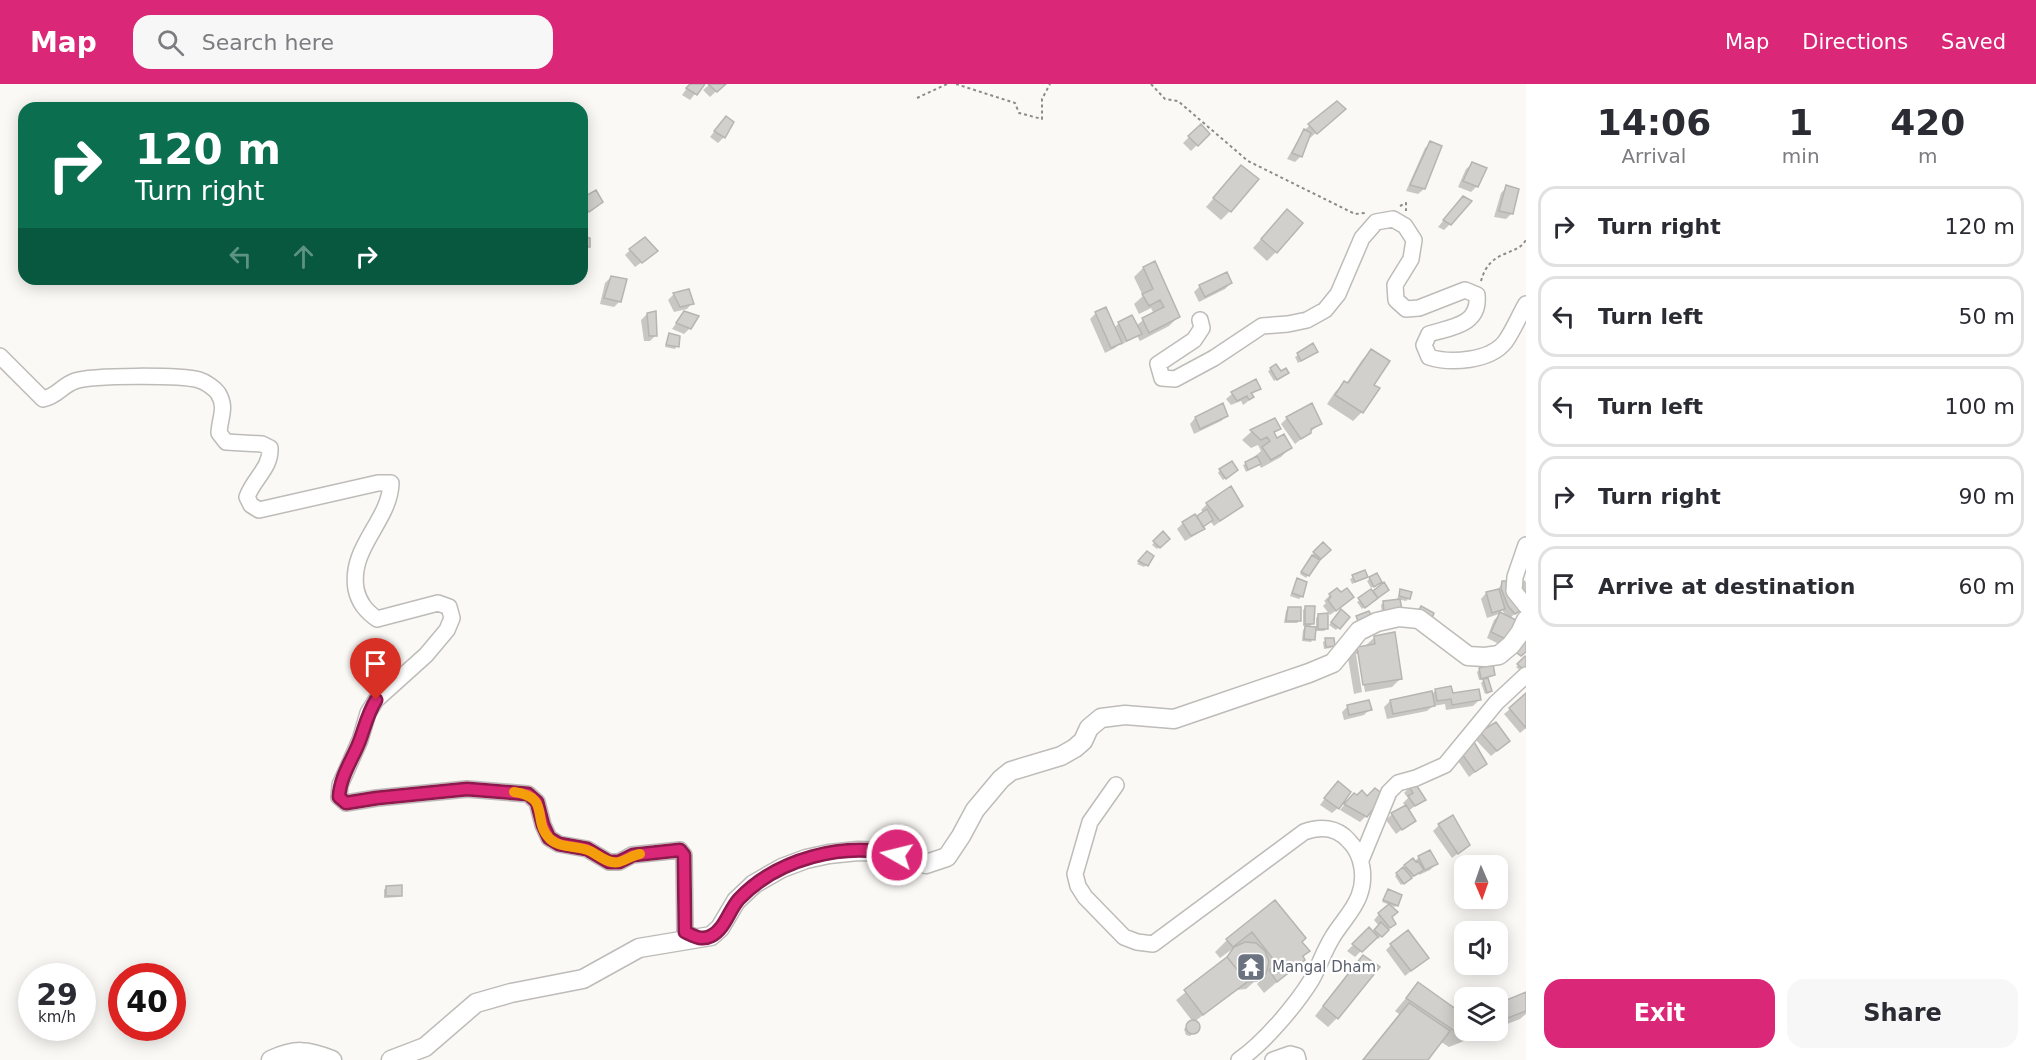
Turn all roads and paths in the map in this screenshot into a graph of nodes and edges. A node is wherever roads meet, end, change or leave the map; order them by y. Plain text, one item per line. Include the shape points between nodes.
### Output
1 (947, 84) edge
2 (956, 84) edge
3 (1050, 84) edge
4 (1151, 84) edge
5 (965, 85) edge
6 (917, 98) dead end
7 (1395, 207) dead end
8 (1374, 213) dead end
9 (1405, 226) junction
10 (1526, 240) edge
11 (1477, 295) junction
12 (1526, 304) edge
13 (1200, 320) dead end
14 (0, 356) edge
15 (1526, 545) edge
16 (1526, 606) edge
17 (1526, 621) edge
18 (1526, 675) edge
19 (1116, 786) dead end
20 (1361, 860) junction
21 (698, 938) junction
22 (271, 1060) edge
23 (332, 1060) edge
24 (391, 1060) edge
25 (1239, 1060) edge
26 (1273, 1060) edge
27 (1298, 1060) edge

1 - 6 path
2 - 5 path
3 - 5 path via 1042,99 1041,119 1019,113 1015,103
4 - 8 path via 1166,99 1178,101 1248,161 1355,214
7 - 9 path via 1407,203
9 - 11 street via 1414,240 1411,259 1395,285 1396,300 1406,309 1419,308 1465,290
9 - 13 street via 1393,219 1376,222 1362,238 1338,294 1325,310 1307,320 1262,326 1175,379 1162,378 1158,364 1194,340 1202,328
10 - 11 path via 1523,246 1499,255 1484,270
11 - 12 street via 1478,308 1472,318 1429,334 1424,345 1429,357 1443,361 1491,354 1504,342
14 - 21 street via 43,399 53,397 63,386 77,380 202,380 216,391 224,405 219,433 226,442 270,448 270,460 247,497 259,510 391,483 386,504 359,555 355,578 358,596 363,607 377,619 438,603 449,608 452,618 426,655 376,700 340,785 339,797 346,803 467,789 528,794 537,802 549,838 559,844 587,849 609,862 680,850 684,855 685,932
15 - 16 street via 1514,591
17 - 21 street via 1511,645 1499,655 1485,657 1468,656 1419,619 1400,617 1377,622 1359,631 1333,663 1309,673 1174,718 1101,718 1075,748 1011,771 1000,779 975,810 947,856 926,864 884,852 839,853 806,859 754,884 736,902 720,928 711,936
18 - 20 street via 1496,703 1445,765 1398,783 1389,792
19 - 20 street via 1090,822 1075,874 1085,897 1124,937 1137,942 1153,944 1304,832 1329,829 1345,836
20 - 25 street via 1360,895 1299,1000 1255,1049
21 - 24 street via 639,948 583,980 476,1003 425,1047
22 - 23 street via 296,1051
26 - 27 street via 1290,1054

